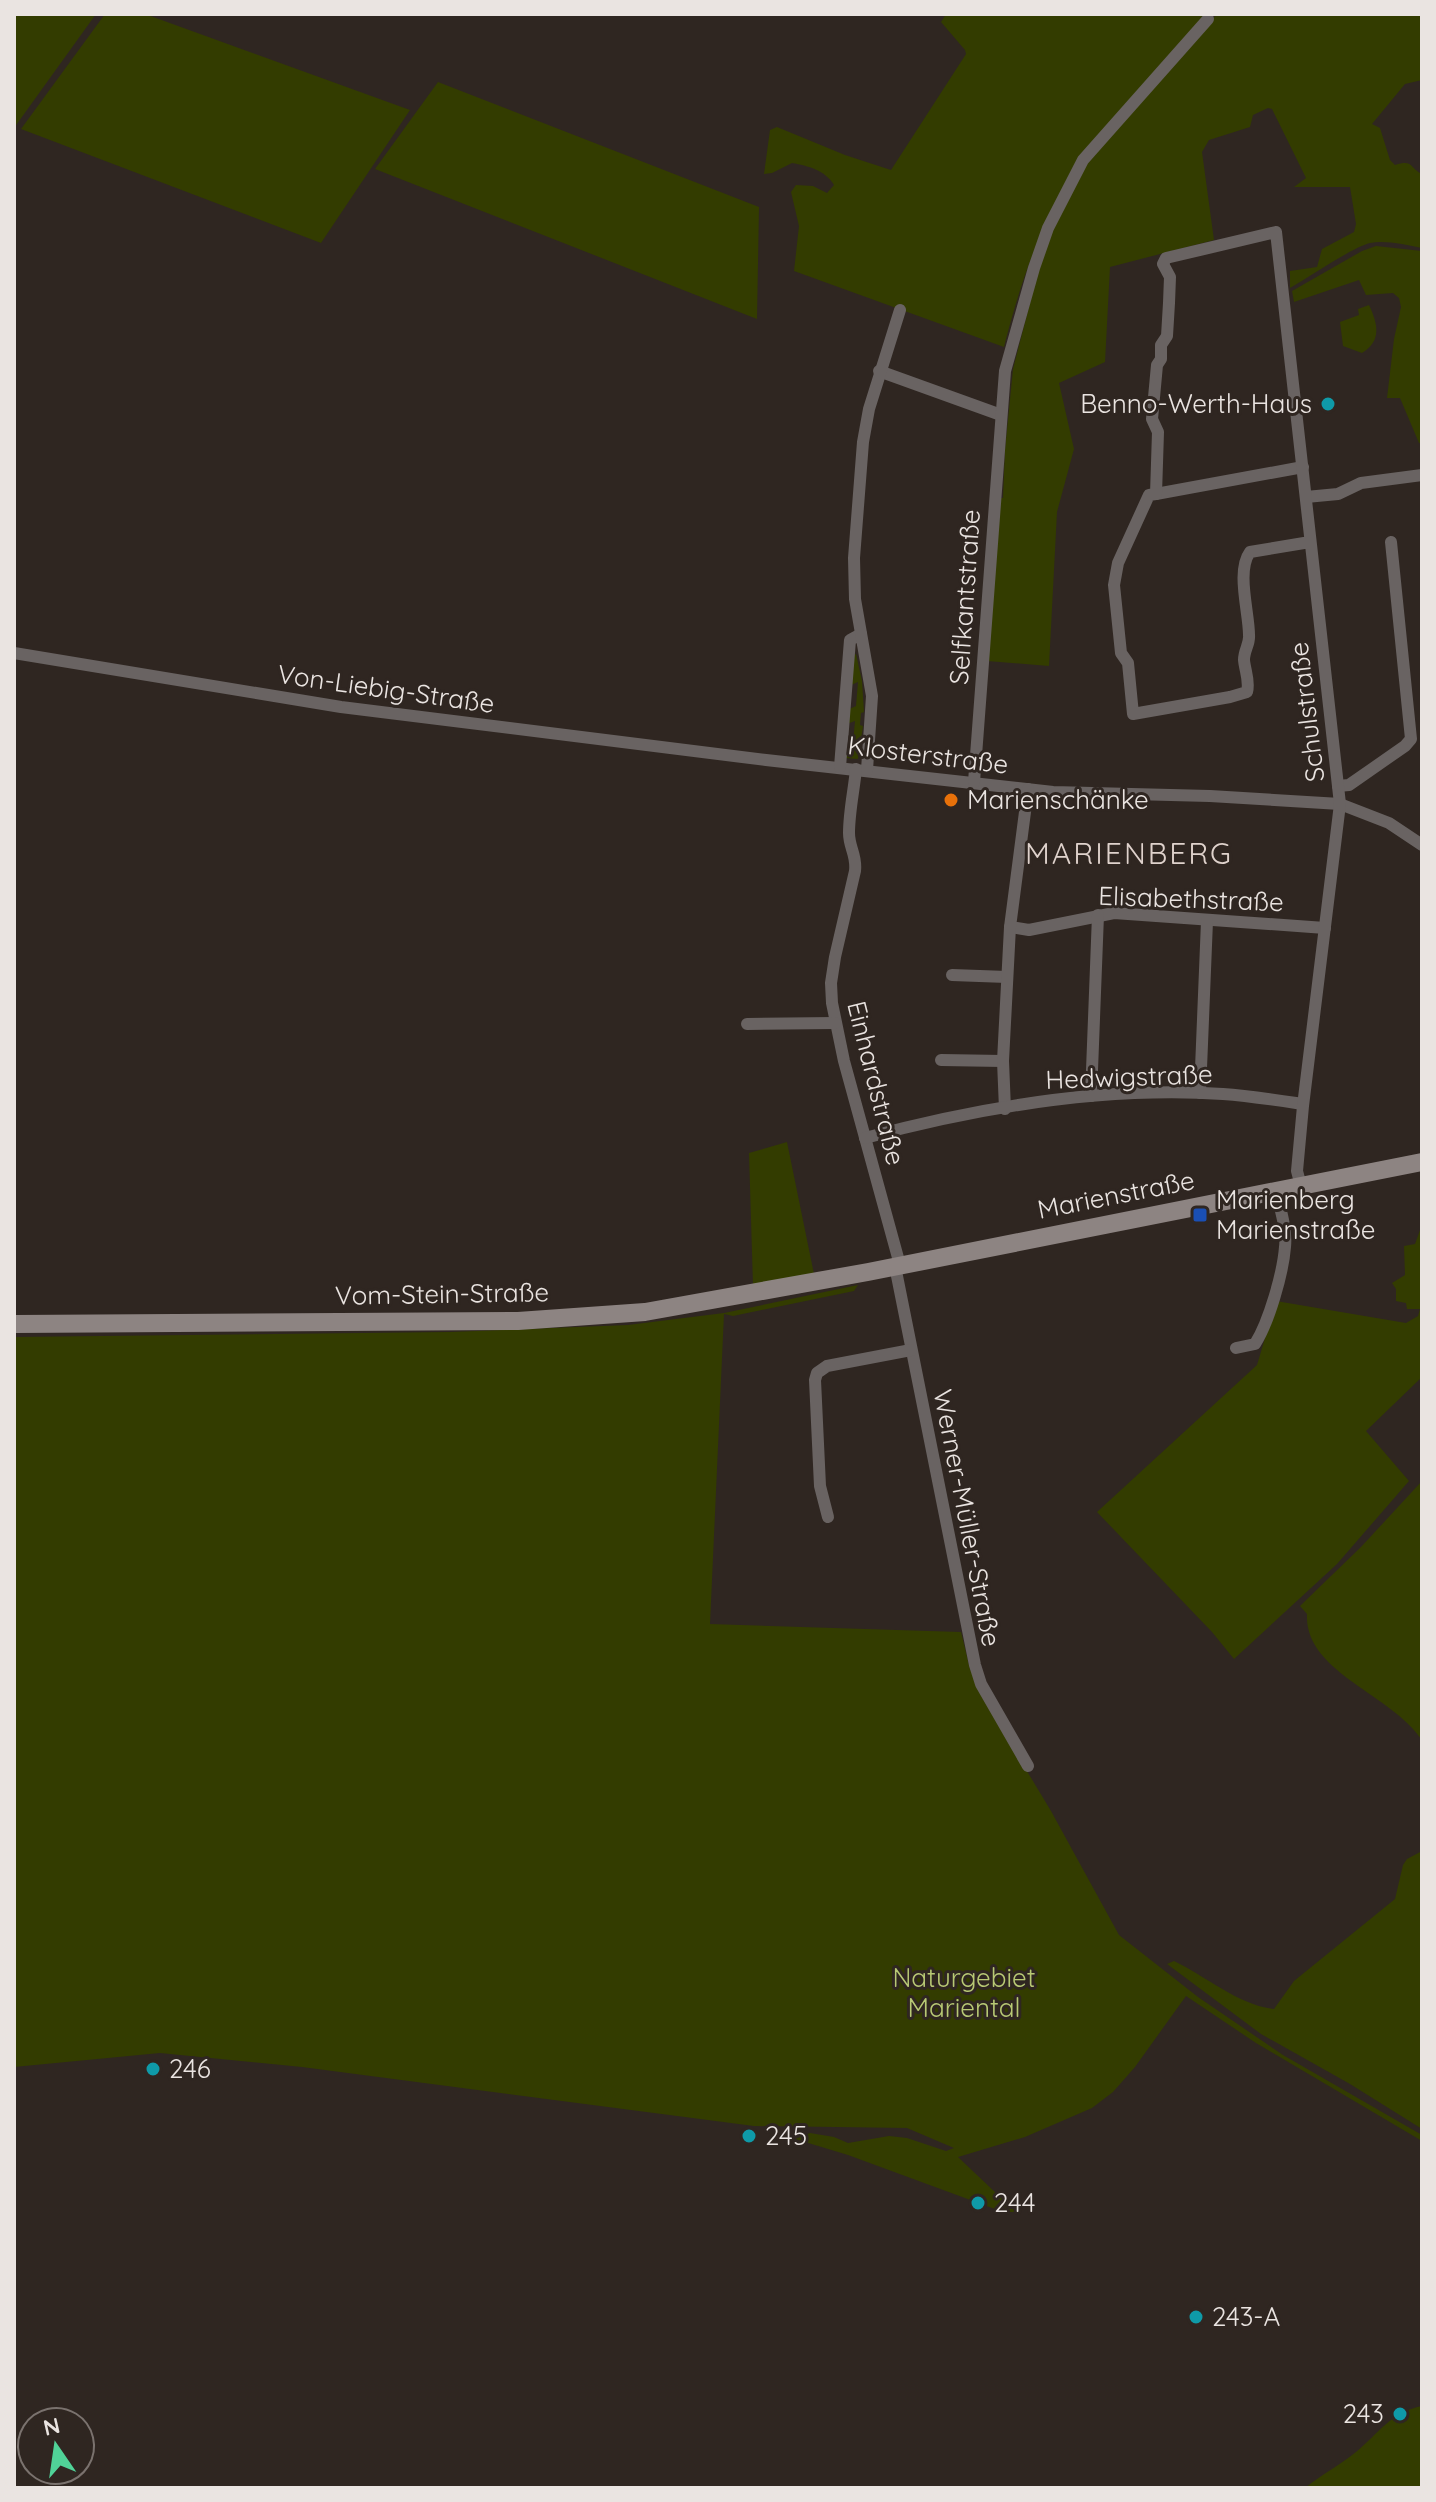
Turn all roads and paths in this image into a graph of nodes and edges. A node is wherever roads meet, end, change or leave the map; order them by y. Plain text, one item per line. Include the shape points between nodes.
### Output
1 (1208, 19) dead end
2 (900, 310) dead end
3 (879, 371) junction
4 (1001, 415) junction
5 (1417, 462) dead end
6 (1303, 467) junction
7 (1420, 475) edge
8 (1156, 494) junction
9 (1306, 497) junction
10 (1310, 542) junction
11 (1391, 542) dead end
12 (861, 634) junction
13 (14, 653) edge
14 (755, 758) joint
15 (840, 767) junction
16 (862, 769) junction
17 (974, 782) junction
18 (1338, 786) junction
19 (1028, 789) junction
20 (1340, 804) junction
21 (1422, 845) edge
22 (1098, 915) junction
23 (1207, 921) junction
24 (1010, 927) junction
25 (1325, 928) junction
26 (952, 975) dead end
27 (1007, 977) junction
28 (835, 1023) junction
29 (747, 1024) dead end
30 (941, 1060) dead end
31 (1003, 1061) junction
32 (1200, 1093) junction
33 (1091, 1096) junction
34 (1303, 1104) junction
35 (1005, 1109) junction
36 (865, 1138) junction
37 (1422, 1162) edge
38 (1301, 1186) junction
39 (1276, 1191) junction
40 (898, 1266) junction
41 (868, 1272) joint
42 (14, 1324) edge
43 (1236, 1348) dead end
44 (911, 1350) junction
45 (828, 1517) dead end
46 (1028, 1766) dead end

1 - 4 street, Selfkantstraße via 1083,160 1061,199 1014,335
2 - 3 street, Einhardstraße
3 - 4 street
3 - 12 street, Einhardstraße via 863,442 854,558
4 - 17 street, Selfkantstraße
5 - 7 street
6 - 8 street
6 - 8 street, Schulstraße via 1276,232 1163,260 1170,277 1167,336 1157,365 1152,419 1158,432
6 - 9 street, Schulstraße
7 - 9 street
8 - 10 street via 1149,495 1118,563 1114,585 1133,714 1247,692 1246,557
9 - 10 street, Schulstraße
10 - 18 street, Schulstraße
11 - 18 street via 1411,739 1349,785
12 - 15 street via 850,640
12 - 16 street, Einhardstraße via 872,696
13 - 14 street, Von-Liebig-Straße via 341,707
14 - 15 street, Klosterstraße
15 - 16 street, Klosterstraße
16 - 17 street, Klosterstraße
16 - 28 street, Einhardstraße via 849,833 856,857 853,887 832,981
17 - 19 street, Klosterstraße
18 - 20 street, Schulstraße
19 - 20 street, Klosterstraße
19 - 24 street
20 - 21 street, Klosterstraße via 1389,823
20 - 25 street, Schulstraße
22 - 23 street, Elisabethstraße
22 - 24 street, Elisabethstraße via 1029,930
22 - 33 street
23 - 25 street, Elisabethstraße
23 - 32 street
24 - 27 street
25 - 34 street, Schulstraße
26 - 27 street
27 - 31 street
28 - 29 street
28 - 36 street, Einhardstraße
30 - 31 street
31 - 35 street
32 - 33 street, Hedwigstraße
32 - 34 street, Hedwigstraße
33 - 35 street, Hedwigstraße
34 - 38 street, Schulstraße via 1297,1171
35 - 36 street, Hedwigstraße
36 - 40 street, Einhardstraße
37 - 38 main road, Marienstraße
38 - 39 main road, Marienstraße
39 - 40 main road, Marienstraße
39 - 43 street via 1285,1245 1280,1270 1262,1333 1255,1344
40 - 41 main road, Marienstraße
40 - 44 street, Werner-Müller-Straße
41 - 42 main road, Vom-Stein-Straße via 591,1317
44 - 45 street via 827,1366 817,1373 820,1486
44 - 46 street, Werner-Müller-Straße via 975,1665

